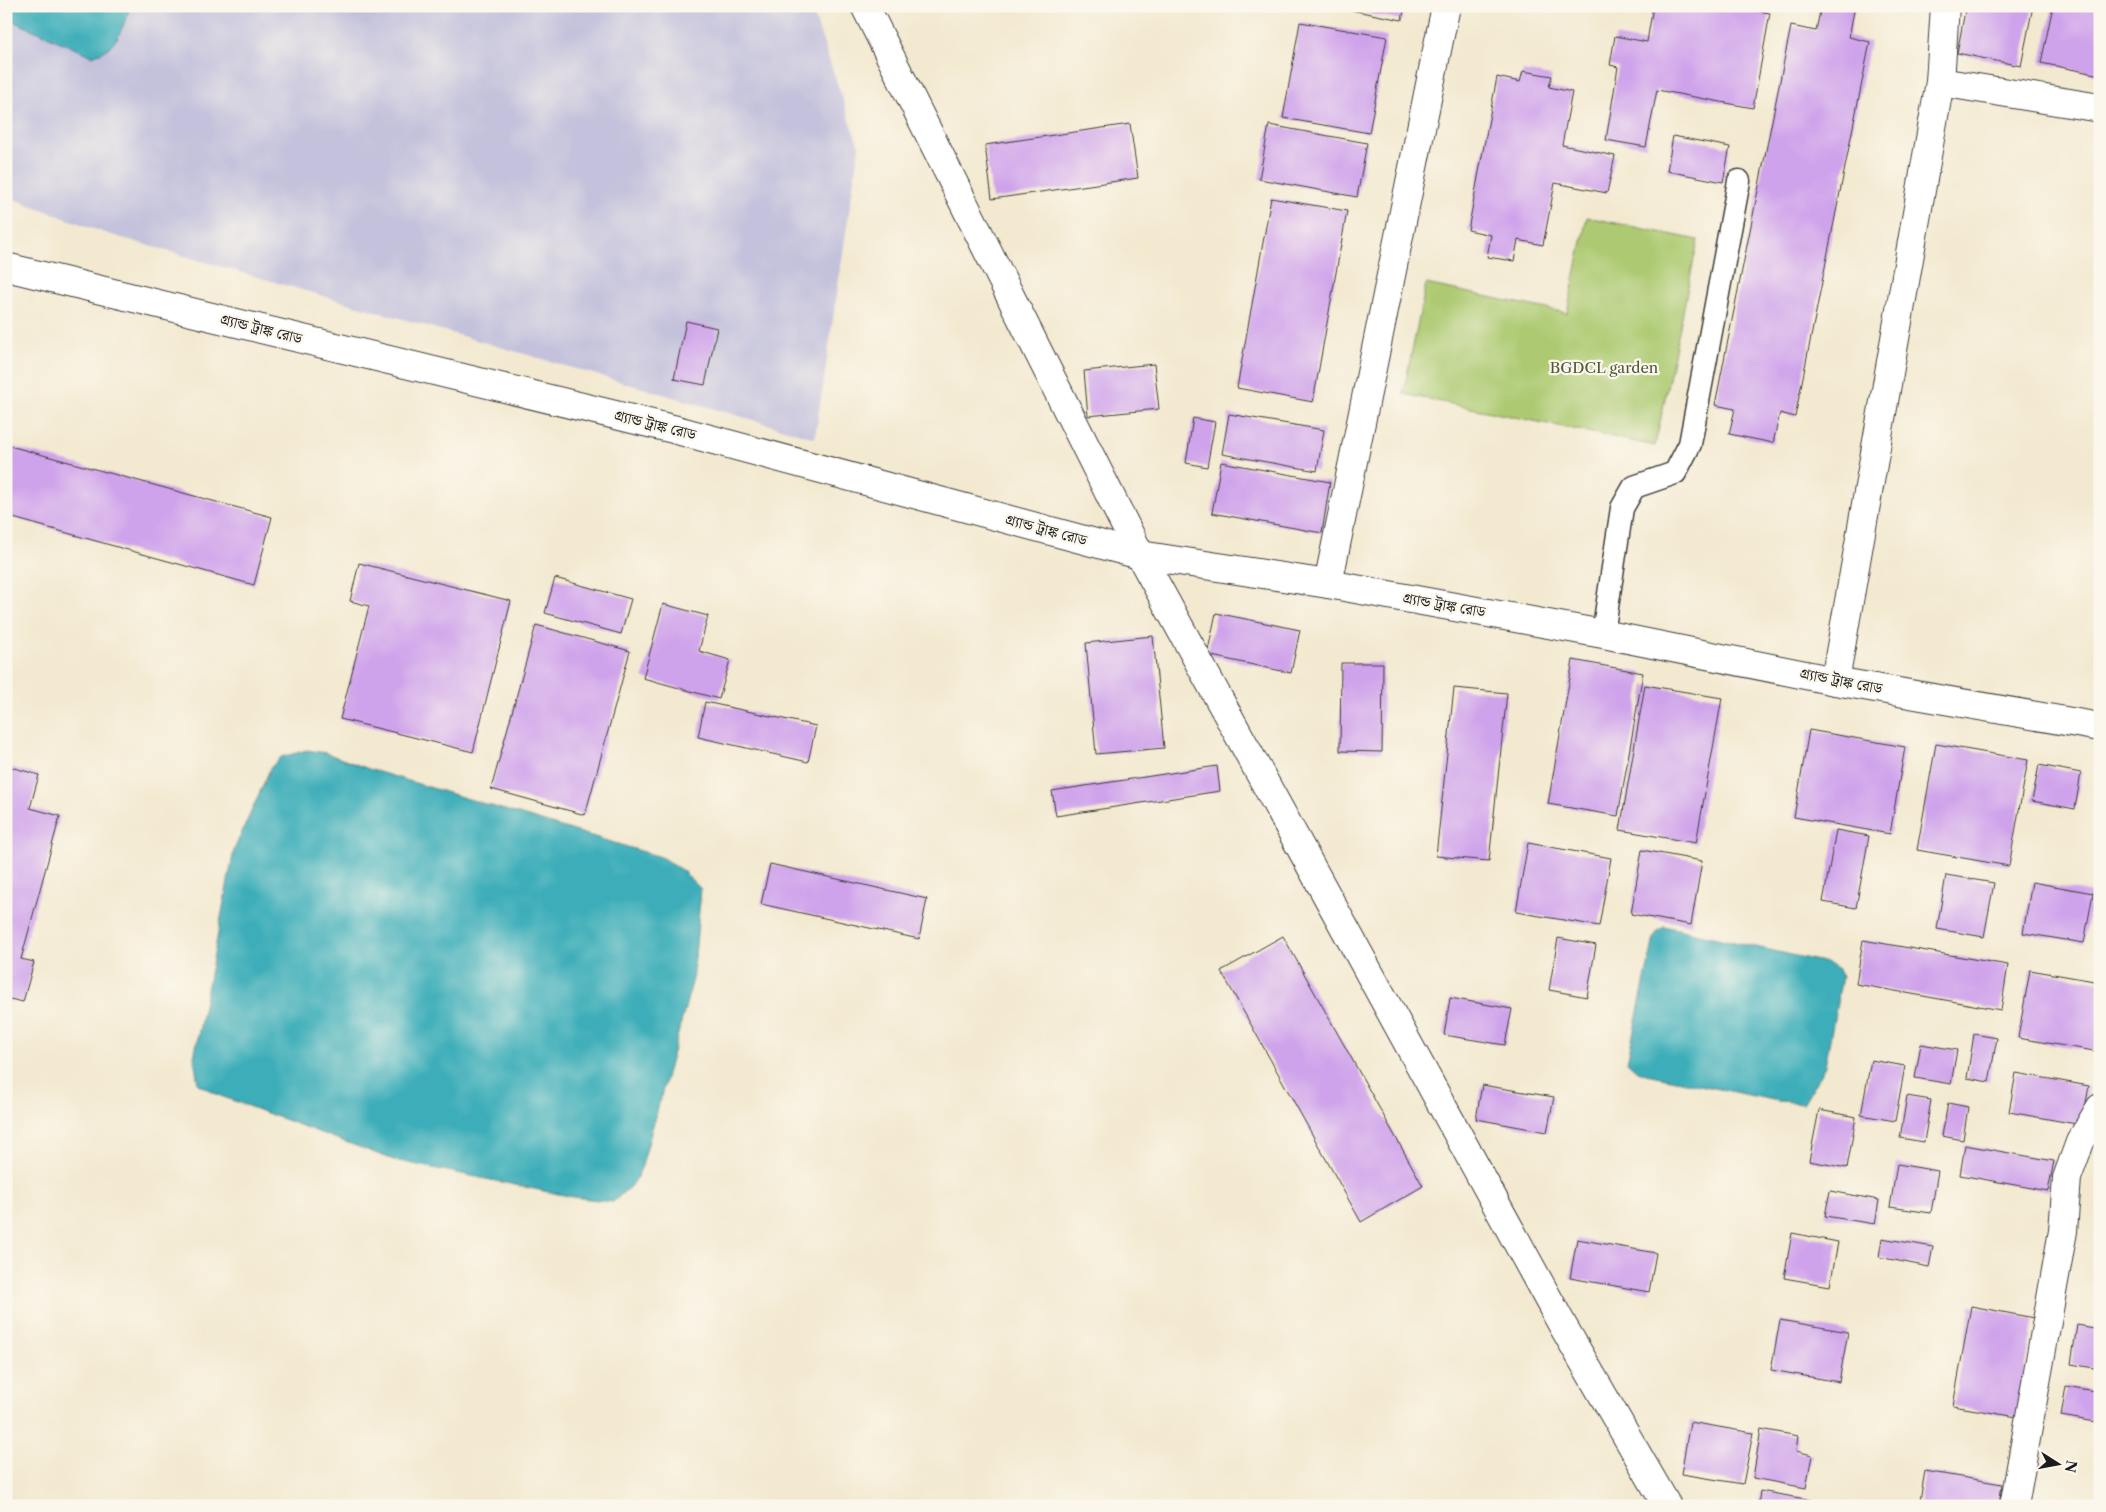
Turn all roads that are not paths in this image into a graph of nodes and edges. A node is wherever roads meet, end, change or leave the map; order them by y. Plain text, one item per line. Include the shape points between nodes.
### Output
1 (864, 6) edge
2 (1446, 6) edge
3 (1945, 6) edge
4 (1940, 82) junction
5 (2100, 108) edge
6 (1739, 182) dead end
7 (6, 267) edge
8 (1140, 555) junction
9 (1328, 584) junction
10 (1603, 634) junction
11 (1835, 681) junction
12 (2100, 727) edge
13 (2100, 1108) edge
14 (1667, 1506) edge
15 (2014, 1506) edge

1 - 8 main road
2 - 9 main road
3 - 4 main road
4 - 5 main road
4 - 11 main road
6 - 10 lane via 1690,444 1675,474 1634,486 1622,508
7 - 8 main road, গ্র্যান্ড ট্রাঙ্ক রোড via 673,430
8 - 9 main road, গ্র্যান্ড ট্রাঙ্ক রোড
8 - 14 main road via 1558,1318
9 - 10 main road, গ্র্যান্ড ট্রাঙ্ক রোড
10 - 11 main road, গ্র্যান্ড ট্রাঙ্ক রোড
11 - 12 main road, গ্র্যান্ড ট্রাঙ্ক রোড
13 - 15 main road via 2080,1142 2067,1178 2063,1231

